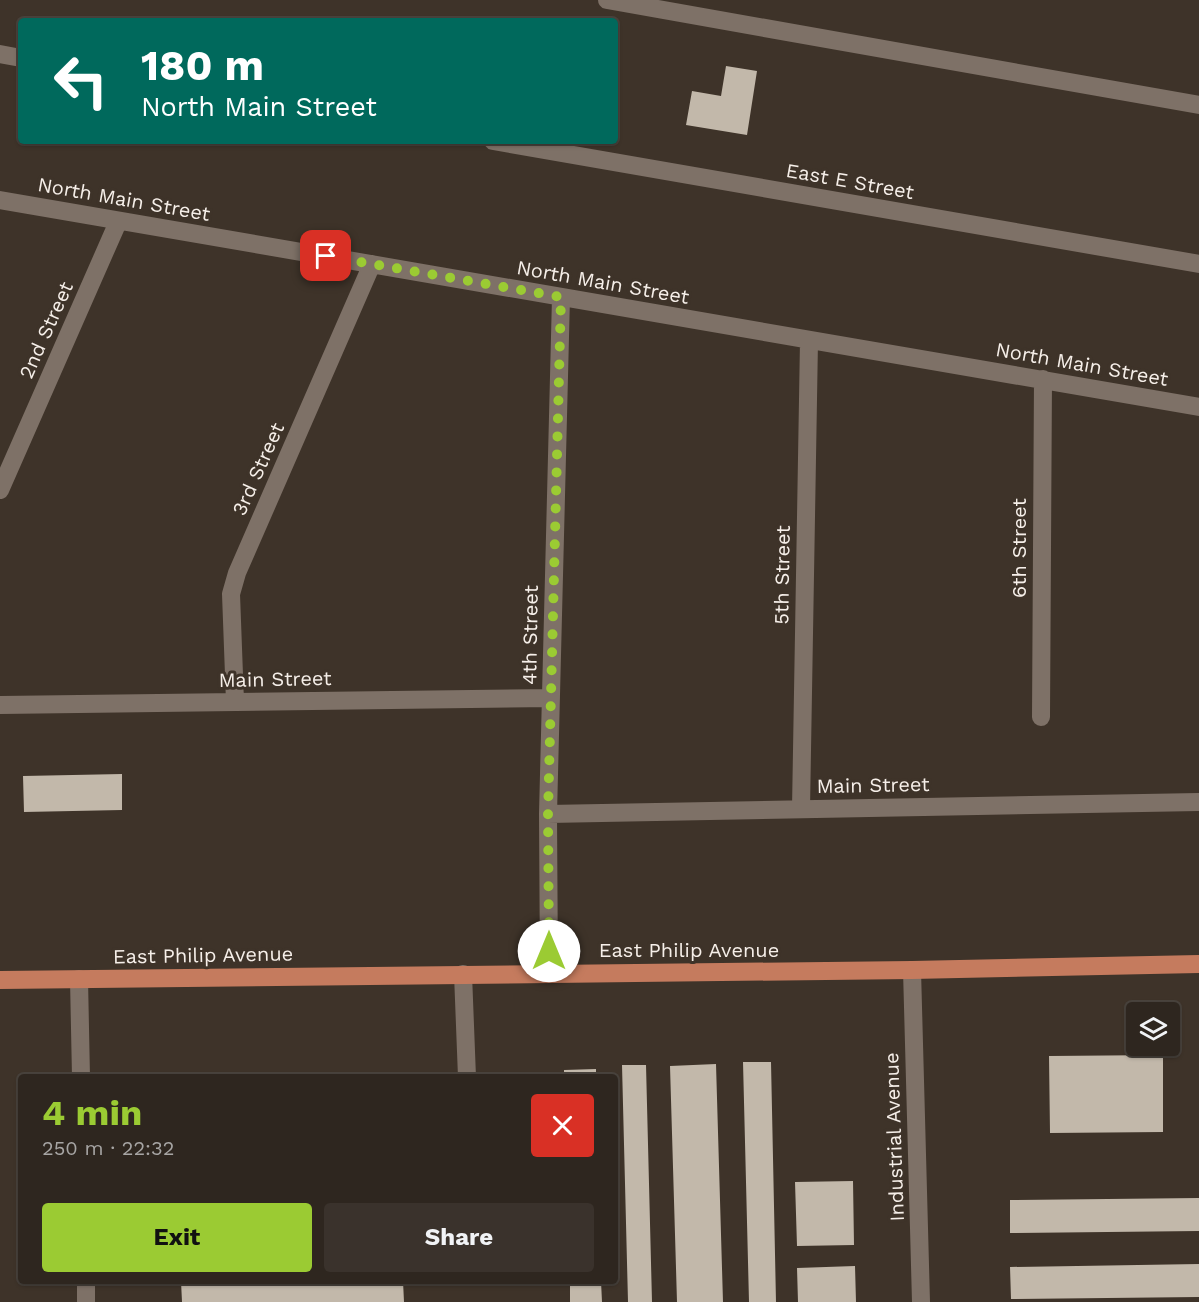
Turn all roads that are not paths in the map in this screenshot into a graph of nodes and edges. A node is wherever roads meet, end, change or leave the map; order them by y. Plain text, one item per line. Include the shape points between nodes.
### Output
1 (607, 0) edge
2 (0, 54) edge
3 (18, 57) edge
4 (1199, 105) edge
5 (510, 144) edge
6 (0, 200) edge
7 (118, 222) junction
8 (372, 264) junction
9 (1199, 264) edge
10 (561, 297) junction
11 (809, 341) junction
12 (1043, 379) junction
13 (1199, 407) edge
14 (0, 490) edge
15 (551, 698) junction
16 (235, 702) junction
17 (0, 705) edge
18 (1041, 717) dead end
19 (1199, 802) edge
20 (801, 809) junction
21 (548, 814) junction
22 (1199, 964) edge
23 (912, 970) junction
24 (549, 973) junction
25 (463, 974) junction
26 (80, 979) junction
27 (0, 980) edge
28 (81, 1074) edge
29 (467, 1074) edge
30 (86, 1284) edge
31 (87, 1302) edge
32 (921, 1302) edge

1 - 4 street
2 - 3 street
5 - 9 street, East E Street
6 - 7 street, North Main Street
7 - 8 street, North Main Street
7 - 14 street, 2nd Street
8 - 10 street, North Main Street
8 - 16 street, 3rd Street via 237,573 231,594
10 - 11 street, North Main Street
10 - 15 street, 4th Street
11 - 12 street, North Main Street
11 - 20 street, 5th Street
12 - 13 street, North Main Street
12 - 18 street, 6th Street
15 - 16 street, Main Street
15 - 21 street, 4th Street
16 - 17 street, Main Street
19 - 20 street, Main Street
20 - 21 street, Main Street
21 - 24 street, 4th Street
22 - 23 main road, East Philip Avenue
23 - 24 main road, East Philip Avenue
23 - 32 street, Industrial Avenue
24 - 25 main road, East Philip Avenue
25 - 26 main road, East Philip Avenue
25 - 29 street
26 - 27 main road, East Philip Avenue
26 - 28 street
30 - 31 street

